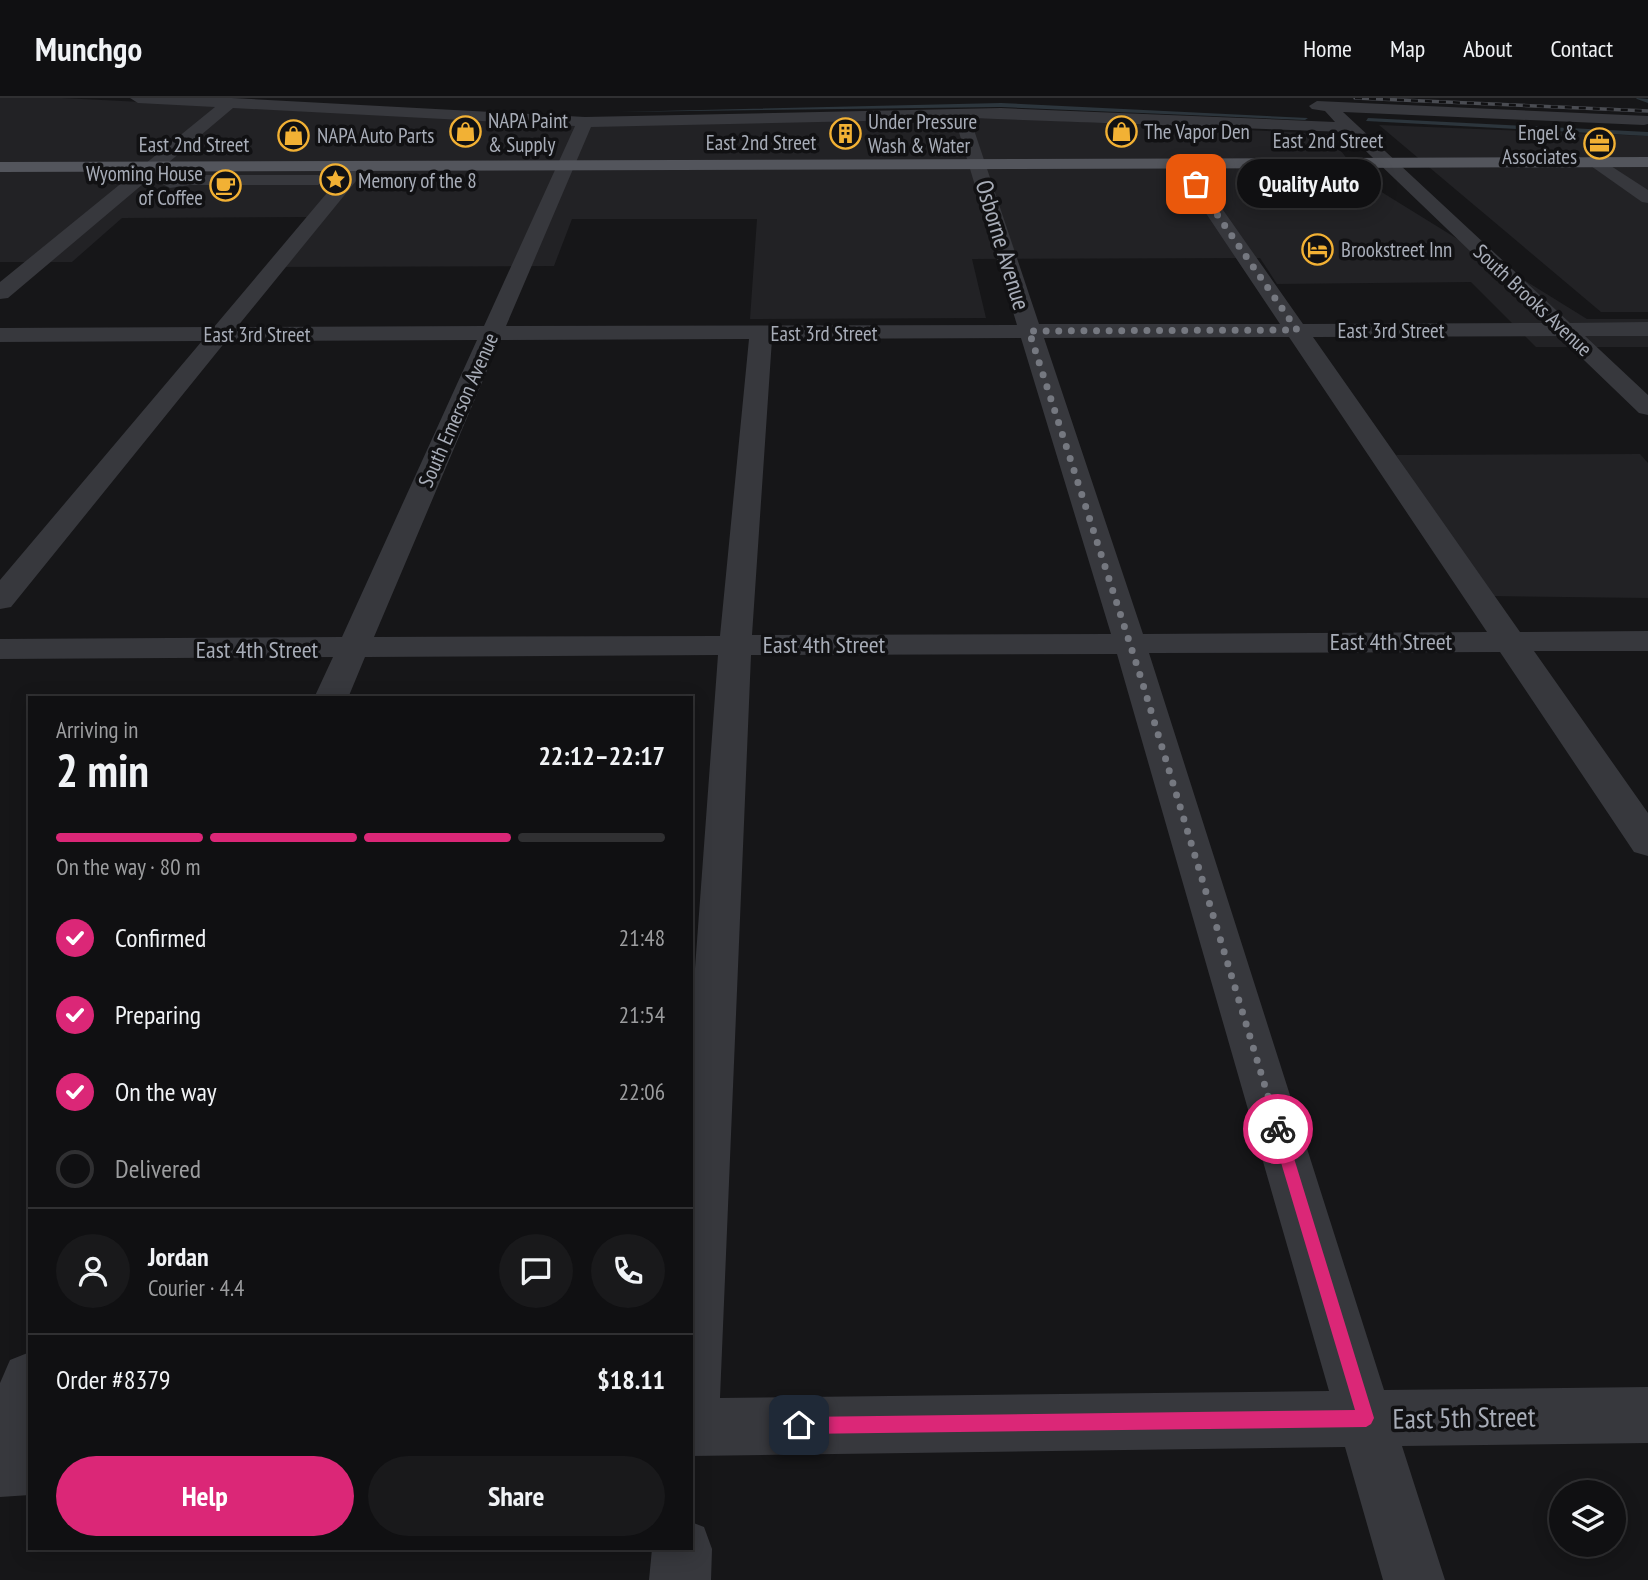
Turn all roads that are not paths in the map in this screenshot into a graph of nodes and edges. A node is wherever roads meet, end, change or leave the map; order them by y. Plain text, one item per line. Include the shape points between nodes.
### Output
1 (138, 98) edge
2 (230, 102) junction
3 (1324, 102) edge
4 (1301, 106) dead end
5 (961, 114) junction
6 (1644, 120) dead end
7 (585, 122) junction
8 (1350, 127) junction
9 (1597, 162) junction
10 (1648, 162) edge
11 (1388, 163) junction
12 (1182, 164) junction
13 (566, 165) junction
14 (979, 165) junction
15 (359, 166) junction
16 (0, 167) edge
17 (153, 167) junction
18 (318, 180) dead end
19 (170, 183) dead end
20 (1648, 198) edge
21 (0, 293) edge
22 (1648, 328) edge
23 (1565, 329) junction
24 (1297, 330) junction
25 (1029, 331) junction
26 (761, 333) junction
27 (219, 334) junction
28 (492, 334) junction
29 (0, 335) edge
30 (1648, 408) edge
31 (0, 600) edge
32 (1509, 641) junction
33 (1648, 641) edge
34 (1129, 642) junction
35 (735, 645) junction
36 (0, 649) edge
37 (352, 649) junction
38 (332, 696) edge
39 (1648, 842) edge
40 (693, 1381) edge
41 (28, 1384) edge
42 (1648, 1415) edge
43 (1366, 1418) junction
44 (693, 1427) edge
45 (0, 1447) edge
46 (28, 1466) edge
47 (0, 1468) edge
48 (682, 1550) edge
49 (680, 1580) edge
50 (1414, 1580) edge

1 - 2 street
2 - 7 street
2 - 17 street
3 - 4 street
3 - 6 street
3 - 8 street, South Brooks Avenue
5 - 7 street
5 - 8 street
5 - 14 street, Osborne Avenue
7 - 13 street, South Emerson Avenue
8 - 11 street, South Brooks Avenue
9 - 10 main road, East 2nd Street
9 - 11 main road, East 2nd Street
9 - 20 street
11 - 12 main road, East 2nd Street
11 - 23 street, South Brooks Avenue
12 - 14 main road, East 2nd Street
12 - 24 street
13 - 14 main road, East 2nd Street
13 - 15 main road, East 2nd Street
13 - 28 street, South Emerson Avenue
14 - 25 street, Osborne Avenue
15 - 17 main road, East 2nd Street
15 - 27 street
16 - 17 main road, East 2nd Street
17 - 21 street
18 - 19 street
22 - 23 street, East 3rd Street
23 - 24 street, East 3rd Street
23 - 30 street, South Brooks Avenue
24 - 25 street, East 3rd Street
24 - 32 street
25 - 26 street, East 3rd Street
25 - 34 street, Osborne Avenue
26 - 28 street, East 3rd Street
26 - 35 street
27 - 28 street, East 3rd Street
27 - 29 street, East 3rd Street
27 - 31 street
28 - 37 street, South Emerson Avenue
32 - 33 street, East 4th Street
32 - 34 street, East 4th Street
32 - 39 street
34 - 35 street, East 4th Street
34 - 43 street, Osborne Avenue
35 - 37 street, East 4th Street
35 - 40 street
36 - 37 street, East 4th Street
37 - 38 street, South Emerson Avenue
41 - 45 street
42 - 43 street, East 5th Street
43 - 44 street, East 5th Street
43 - 50 street, Osborne Avenue
46 - 47 street
48 - 49 street

